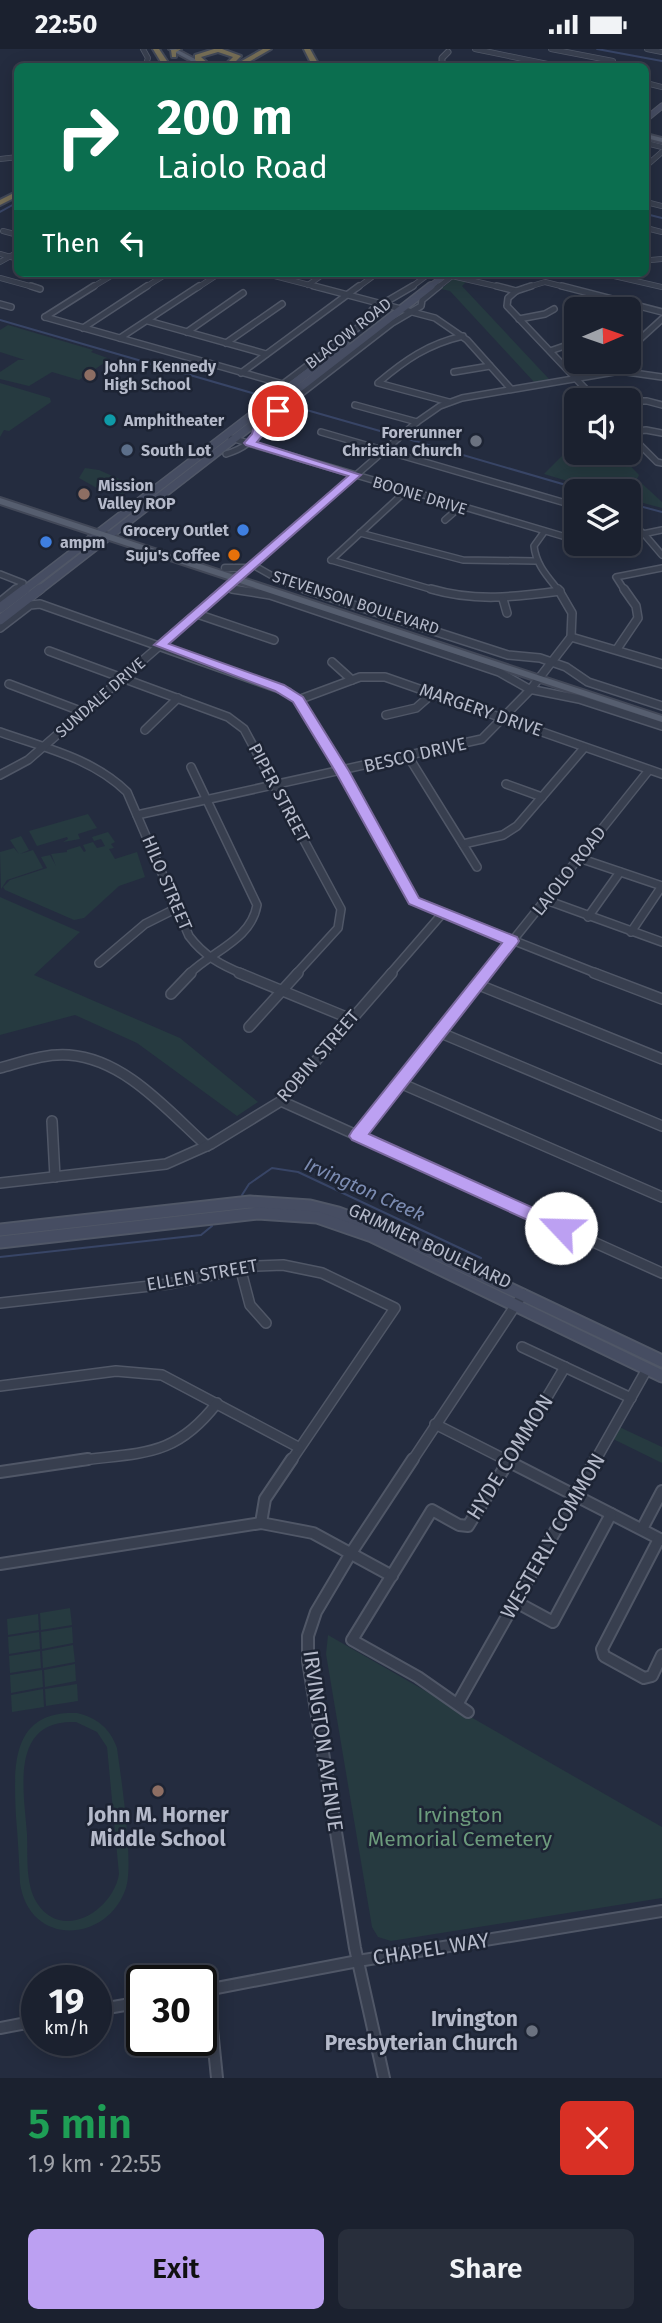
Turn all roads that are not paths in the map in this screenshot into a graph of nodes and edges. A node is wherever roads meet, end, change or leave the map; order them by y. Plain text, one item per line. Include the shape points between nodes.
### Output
1 (164, 49) edge
2 (281, 49) edge
3 (475, 49) edge
4 (500, 49) edge
5 (551, 49) edge
6 (647, 49) edge
7 (175, 51) edge
8 (270, 51) edge
9 (662, 52) edge
10 (494, 53) junction
11 (191, 63) edge
12 (200, 63) edge
13 (202, 63) edge
14 (230, 63) edge
15 (243, 63) edge
16 (254, 63) edge
17 (543, 63) edge
18 (611, 63) edge
19 (662, 198) edge
20 (649, 203) edge
21 (655, 204) junction
22 (662, 206) edge
23 (3, 231) dead end
24 (14, 234) edge
25 (0, 254) edge
26 (14, 254) edge
27 (9, 257) junction
28 (14, 258) edge
29 (662, 259) edge
30 (651, 260) dead end
31 (0, 262) edge
32 (110, 277) edge
33 (162, 277) edge
34 (214, 277) edge
35 (281, 277) edge
36 (319, 277) edge
37 (372, 277) dead end
38 (425, 277) edge
39 (435, 277) edge
40 (447, 277) edge
41 (449, 277) edge
42 (463, 277) edge
43 (618, 277) edge
44 (0, 278) edge
45 (308, 285) junction
46 (662, 287) edge
47 (40, 289) dead end
48 (516, 291) junction
49 (243, 293) dead end
50 (346, 295) junction
51 (602, 297) edge
52 (0, 304) edge
53 (282, 304) dead end
54 (380, 304) junction
55 (641, 306) edge
56 (11, 307) dead end
57 (398, 308) junction
58 (554, 309) dead end
59 (662, 311) edge
60 (414, 313) junction
61 (519, 319) junction
62 (662, 319) edge
63 (148, 321) junction
64 (83, 328) junction
65 (187, 332) junction
66 (463, 336) junction
67 (120, 338) junction
68 (641, 338) edge
69 (226, 343) junction
70 (564, 348) edge
71 (550, 351) junction
72 (266, 354) junction
73 (490, 366) junction
74 (454, 372) dead end
75 (241, 373) junction
76 (641, 374) edge
77 (594, 375) edge
78 (662, 377) edge
79 (575, 378) junction
80 (585, 388) edge
81 (511, 389) junction
82 (641, 401) edge
83 (449, 402) junction
84 (355, 405) dead end
85 (662, 405) edge
86 (417, 422) junction
87 (641, 431) edge
88 (321, 432) dead end
89 (662, 433) edge
90 (224, 436) junction
91 (235, 439) junction
92 (250, 443) junction
93 (641, 445) edge
94 (385, 450) junction
95 (226, 454) dead end
96 (662, 463) edge
97 (177, 472) junction
98 (356, 475) junction
99 (407, 490) junction
100 (164, 493) junction
101 (0, 494) edge
102 (0, 501) edge
103 (564, 502) edge
104 (460, 507) junction
105 (445, 520) dead end
106 (662, 530) edge
107 (544, 532) junction
108 (641, 532) edge
109 (105, 533) junction
110 (360, 533) junction
111 (644, 534) junction
112 (641, 535) edge
113 (564, 537) edge
114 (662, 555) edge
115 (536, 561) junction
116 (662, 568) edge
117 (245, 572) junction
118 (0, 574) edge
119 (227, 588) junction
120 (560, 591) junction
121 (503, 599) junction
122 (0, 602) edge
123 (0, 608) edge
124 (507, 613) dead end
125 (197, 614) junction
126 (0, 620) edge
127 (0, 628) edge
128 (572, 637) junction
129 (274, 640) dead end
130 (160, 645) junction
131 (617, 649) junction
132 (49, 651) dead end
133 (332, 662) dead end
134 (552, 662) junction
135 (662, 664) edge
136 (541, 675) junction
137 (123, 678) junction
138 (352, 680) junction
139 (9, 684) dead end
140 (529, 690) junction
141 (432, 694) junction
142 (178, 698) junction
143 (298, 699) junction
144 (662, 708) edge
145 (83, 712) junction
146 (386, 715) dead end
147 (504, 718) junction
148 (662, 719) edge
149 (662, 726) edge
150 (145, 730) dead end
151 (0, 731) edge
152 (42, 748) junction
153 (584, 748) junction
154 (408, 756) junction
155 (191, 767) dead end
156 (649, 770) junction
157 (342, 771) junction
158 (662, 774) edge
159 (0, 775) edge
160 (506, 784) dead end
161 (275, 785) junction
162 (542, 797) junction
163 (207, 800) junction
164 (137, 815) junction
165 (463, 844) junction
166 (579, 858) junction
167 (477, 867) dead end
168 (620, 872) junction
169 (662, 886) edge
170 (546, 900) junction
171 (177, 908) junction
172 (442, 914) junction
173 (588, 917) junction
174 (631, 932) junction
175 (512, 941) junction
176 (662, 942) edge
177 (208, 957) junction
178 (99, 963) dead end
179 (479, 985) junction
180 (281, 991) junction
181 (171, 994) dead end
182 (662, 999) edge
183 (351, 1019) junction
184 (249, 1027) dead end
185 (441, 1033) junction
186 (662, 1059) edge
187 (0, 1068) edge
188 (400, 1083) junction
189 (281, 1101) junction
190 (52, 1121) dead end
191 (662, 1126) edge
192 (358, 1136) junction
193 (207, 1146) junction
194 (55, 1177) junction
195 (0, 1183) edge
196 (662, 1197) edge
197 (0, 1230) edge
198 (0, 1242) edge
199 (240, 1267) junction
200 (662, 1273) edge
201 (519, 1299) junction
202 (0, 1303) edge
203 (266, 1323) dead end
204 (522, 1347) dead end
205 (662, 1361) edge
206 (565, 1367) junction
207 (647, 1369) junction
208 (662, 1376) edge
209 (0, 1386) edge
210 (631, 1398) junction
211 (217, 1403) junction
212 (435, 1424) junction
213 (298, 1447) junction
214 (509, 1461) junction
215 (0, 1472) edge
216 (662, 1491) edge
217 (576, 1496) junction
218 (611, 1514) junction
219 (261, 1523) junction
220 (642, 1529) junction
221 (661, 1539) edge
222 (351, 1553) junction
223 (0, 1564) edge
224 (392, 1576) junction
225 (516, 1602) junction
226 (662, 1655) edge
227 (458, 1703) junction
228 (468, 1712) dead end
229 (662, 1911) edge
230 (358, 1961) junction
231 (217, 1988) edge
232 (21, 2024) edge
233 (0, 2028) edge
234 (214, 2056) edge
235 (217, 2078) edge
236 (384, 2078) edge

1 - 7 main road
2 - 8 highway
3 - 10 street
4 - 10 street
5 - 18 street
6 - 9 street
7 - 11 main road
7 - 12 main road
8 - 15 highway
8 - 16 highway
10 - 17 street
13 - 14 highway via 197,56 218,50 238,55
19 - 21 street
20 - 21 street
21 - 22 street
23 - 24 street
25 - 27 street
26 - 27 street
27 - 28 street
27 - 31 street
29 - 30 street
32 - 64 street via 45,317
33 - 64 street
34 - 63 street
35 - 45 street
36 - 45 street
37 - 50 street
38 - 54 street, BLACOW ROAD
39 - 57 main road, BLACOW ROAD
40 - 57 main road, BLACOW ROAD
41 - 60 street, BLACOW ROAD
42 - 48 street
43 - 46 street
44 - 47 street
45 - 50 street
48 - 51 street via 539,282
48 - 61 street via 506,303
49 - 65 street
50 - 54 street
50 - 72 street
52 - 56 street
53 - 69 street
54 - 57 street
54 - 75 street, BLACOW ROAD via 372,310 372,317 284,384
55 - 59 street
57 - 60 street
57 - 90 main road, BLACOW ROAD
57 - 91 main road, BLACOW ROAD
58 - 61 street
60 - 66 street via 449,324
60 - 92 street, BLACOW ROAD via 392,323 259,426
61 - 71 street
62 - 68 street
63 - 65 street
63 - 67 street
64 - 67 street
65 - 69 street
66 - 73 street
66 - 83 street via 417,350 378,383
67 - 75 street
69 - 72 street
70 - 71 street
71 - 79 street
72 - 75 street
73 - 74 street
73 - 81 street
76 - 78 street, SUNDALE DRIVE
77 - 79 street, SUNDALE DRIVE
79 - 80 street
79 - 81 street, SUNDALE DRIVE
81 - 83 street, SUNDALE DRIVE
82 - 85 street
83 - 86 street, SUNDALE DRIVE
84 - 86 street
86 - 94 street, SUNDALE DRIVE
87 - 89 street
88 - 94 street
90 - 91 street, BOONE DRIVE
90 - 97 main road, BLACOW ROAD
91 - 92 street, BOONE DRIVE
91 - 100 main road, BLACOW ROAD
92 - 95 street, BLACOW ROAD
92 - 98 street, BOONE DRIVE
93 - 96 street
94 - 98 street, SUNDALE DRIVE
94 - 103 street
97 - 100 main road
97 - 109 main road, BLACOW ROAD
98 - 99 street, BOONE DRIVE
98 - 117 street, SUNDALE DRIVE
99 - 104 street, BOONE DRIVE
99 - 110 street
100 - 109 main road, BLACOW ROAD
101 - 109 main road, STEVENSON BOULEVARD
102 - 109 main road, STEVENSON BOULEVARD
104 - 105 street
104 - 107 street, BOONE DRIVE
106 - 111 street
107 - 113 street, BOONE DRIVE
107 - 115 street via 534,546
108 - 111 street
109 - 117 main road, STEVENSON BOULEVARD
109 - 117 main road, STEVENSON BOULEVARD
109 - 123 main road, BLACOW ROAD
109 - 126 main road, BLACOW ROAD
110 - 115 street via 463,560
110 - 121 street via 331,560 428,590
111 - 112 street
111 - 114 street
115 - 120 street
116 - 131 street via 616,577 634,599 639,618
117 - 119 street, SUNDALE DRIVE
117 - 134 street, STEVENSON BOULEVARD via 266,570 283,582 508,655
117 - 136 main road, STEVENSON BOULEVARD
118 - 122 street via 23,583
119 - 125 street, SUNDALE DRIVE
119 - 140 street, STEVENSON BOULEVARD via 270,595 499,673
120 - 121 street
120 - 128 street via 572,611
121 - 124 street
125 - 129 street
125 - 130 street, SUNDALE DRIVE
127 - 130 street via 35,603
128 - 131 street
128 - 134 street, BESCO DRIVE
130 - 137 street, SUNDALE DRIVE
130 - 143 street via 280,688
131 - 135 street
132 - 137 street, PIPER STREET
133 - 138 street
134 - 136 street, BESCO DRIVE
134 - 144 street, STEVENSON BOULEVARD via 588,682
136 - 140 street, BESCO DRIVE
136 - 144 main road, STEVENSON BOULEVARD
136 - 148 main road, STEVENSON BOULEVARD
137 - 142 street, PIPER STREET
137 - 145 street, SUNDALE DRIVE
138 - 141 street, MARGERY DRIVE via 385,677
138 - 143 street, MARGERY DRIVE
139 - 145 street
140 - 147 street, BESCO DRIVE
140 - 149 street, STEVENSON BOULEVARD via 576,697
141 - 146 street via 416,708
141 - 147 street, MARGERY DRIVE
142 - 150 street
142 - 161 street, PIPER STREET via 228,717 244,729
143 - 157 street
145 - 152 street, SUNDALE DRIVE
147 - 153 street, MARGERY DRIVE
147 - 154 street, BESCO DRIVE via 482,739
151 - 152 street, HILO STREET
152 - 159 street, SUNDALE DRIVE
152 - 164 street, HILO STREET via 114,778 127,792
153 - 156 street, MARGERY DRIVE
153 - 162 street
154 - 157 street, BESCO DRIVE
154 - 165 street
155 - 163 street
156 - 158 street, MARGERY DRIVE
156 - 166 street, LAIOLO ROAD
157 - 161 street, BESCO DRIVE
157 - 172 street via 414,901
160 - 162 street
161 - 163 street, BESCO DRIVE
161 - 180 street, PIPER STREET via 342,916 338,928
162 - 165 street via 510,832
163 - 164 street, BESCO DRIVE
163 - 177 street via 257,905 252,925
164 - 171 street, HILO STREET
165 - 167 street
166 - 168 street
166 - 170 street, LAIOLO ROAD
168 - 169 street
168 - 173 street
169 - 174 street
170 - 173 street
170 - 175 street, LAIOLO ROAD
171 - 177 street, HILO STREET via 189,936
171 - 178 street via 142,924
172 - 175 street
172 - 183 street, ROBIN STREET
173 - 174 street
174 - 176 street
175 - 179 street, LAIOLO ROAD
175 - 182 street
177 - 180 street, HILO STREET
177 - 181 street
179 - 185 street, LAIOLO ROAD
179 - 186 street
180 - 183 street, HILO STREET
180 - 184 street, PIPER STREET
183 - 189 street, ROBIN STREET
185 - 188 street, LAIOLO ROAD
185 - 191 street
187 - 193 street via 53,1055 97,1060 126,1076
188 - 192 street, LAIOLO ROAD
188 - 196 street
189 - 192 street
189 - 193 street, ROBIN STREET
190 - 194 street
192 - 200 street
193 - 194 street, ROBIN STREET via 166,1164
194 - 195 street, ROBIN STREET
197 - 201 main road, GRIMMER BOULEVARD via 250,1202 291,1202 362,1220
198 - 201 main road, GRIMMER BOULEVARD via 241,1214 301,1214 349,1226
199 - 202 street, ELLEN STREET via 194,1280
199 - 203 street via 247,1302
199 - 213 street, ELLEN STREET via 299,1266 395,1308
201 - 205 main road, GRIMMER BOULEVARD
201 - 207 main road, GRIMMER BOULEVARD
201 - 212 street, IRVINGTON AVENUE
204 - 206 street
206 - 210 street
206 - 214 street, HYDE COMMON
207 - 208 main road, GRIMMER BOULEVARD
207 - 210 street, WESTERLY COMMON
209 - 211 street via 142,1371 162,1374
210 - 217 street, WESTERLY COMMON
211 - 213 street
211 - 215 street via 198,1429 160,1449
212 - 214 street
212 - 222 street, IRVINGTON AVENUE
213 - 219 street via 265,1499
214 - 217 street
214 - 224 street, HYDE COMMON via 468,1526 432,1510
216 - 220 street
217 - 218 street
217 - 225 street, WESTERLY COMMON
218 - 220 street
218 - 225 street via 553,1622
219 - 222 street via 313,1533
219 - 223 street
220 - 221 street
221 - 226 street via 602,1649 604,1656 644,1678 652,1676
222 - 224 street
222 - 230 street, IRVINGTON AVENUE via 316,1612 308,1653
224 - 227 street, HYDE COMMON via 352,1640
225 - 227 street, WESTERLY COMMON
227 - 228 street
229 - 230 street, CHAPEL WAY
230 - 231 street, CHAPEL WAY
230 - 236 street, IRVINGTON AVENUE
232 - 233 street
234 - 235 street

